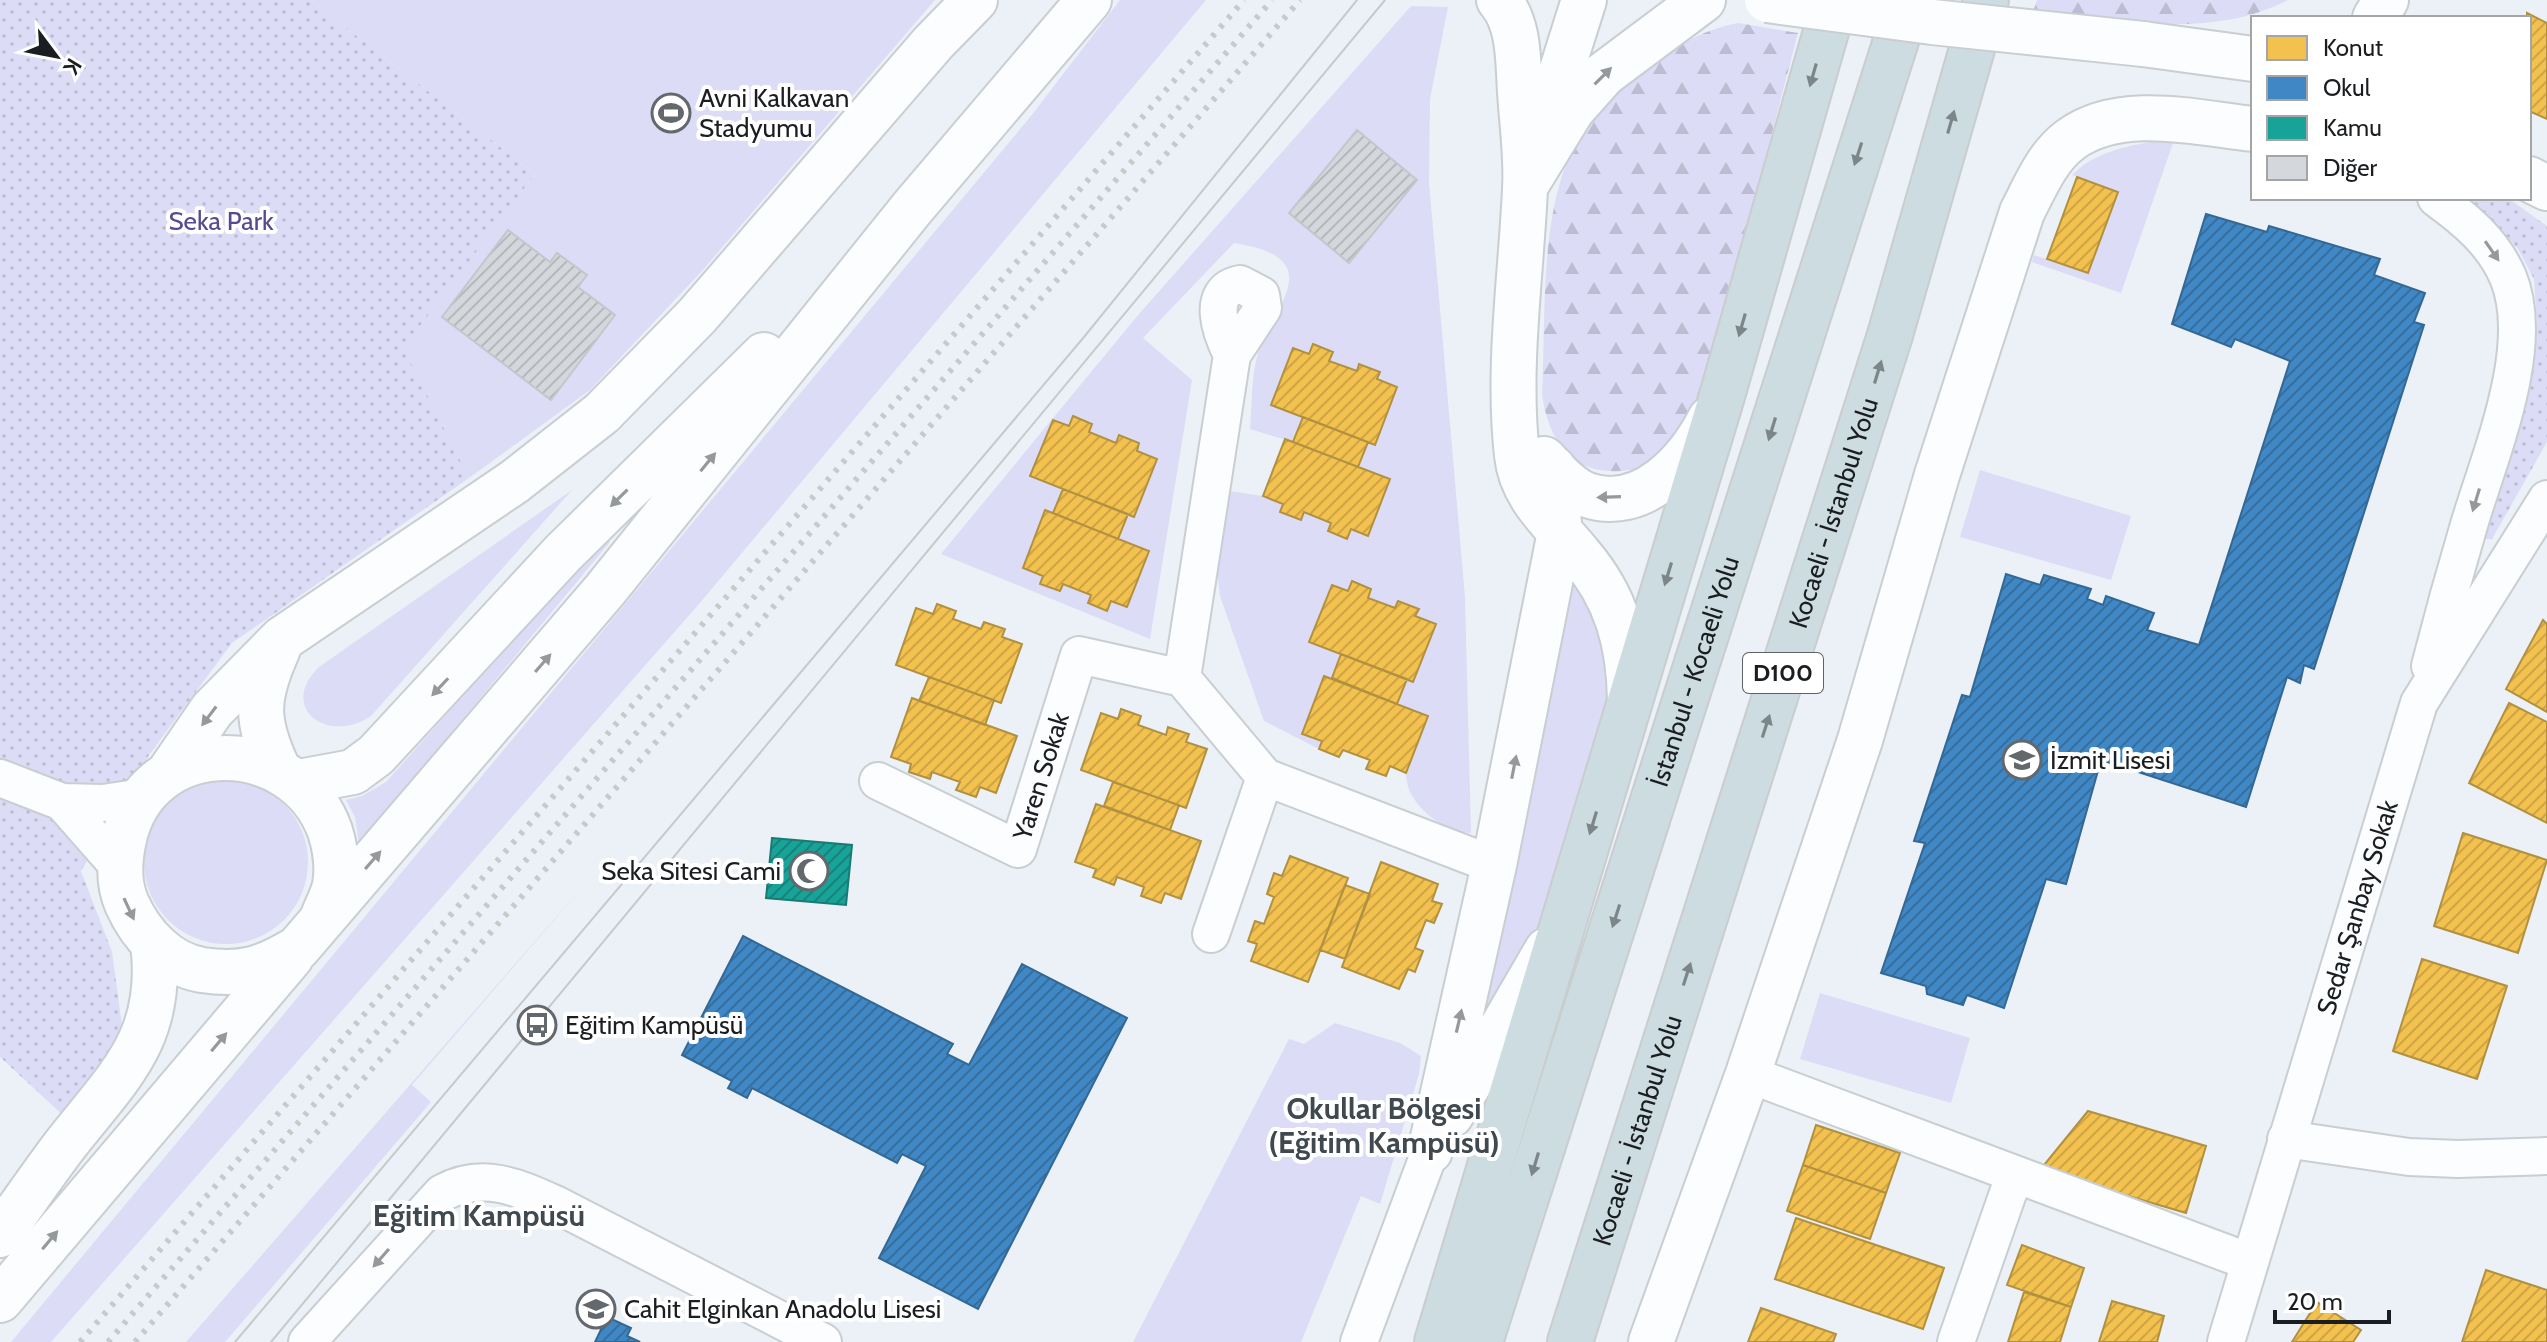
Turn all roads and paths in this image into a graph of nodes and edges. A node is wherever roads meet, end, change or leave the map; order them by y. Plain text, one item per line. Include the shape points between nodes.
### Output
1 (975, 0) edge
2 (1089, 0) edge
3 (1499, 0) edge
4 (1584, 0) edge
5 (1703, 0) edge
6 (1767, 0) edge
7 (1835, 0) edge
8 (1909, 0) edge
9 (1986, 0) edge
10 (2243, 56) edge
11 (2251, 129) edge
12 (1526, 185) junction
13 (2439, 200) edge
14 (913, 207) junction
15 (1232, 355) dead end
16 (1722, 396) junction
17 (1515, 407) junction
18 (1553, 468) junction
19 (2547, 499) edge
20 (1560, 532) junction
21 (282, 639) junction
22 (1182, 678) junction
23 (1630, 702) junction
24 (2419, 703) junction
25 (288, 776) junction
26 (1265, 777) junction
27 (0, 778) edge
28 (878, 781) dead end
29 (156, 786) junction
30 (62, 802) junction
31 (1494, 865) junction
32 (120, 868) junction
33 (1563, 922) junction
34 (310, 934) junction
35 (1211, 934) dead end
36 (153, 943) junction
37 (1748, 1074) junction
38 (2286, 1139) junction
39 (1430, 1151) junction
40 (2547, 1156) edge
41 (2014, 1176) junction
42 (0, 1235) edge
43 (2250, 1262) junction
44 (0, 1300) edge
45 (307, 1342) edge
46 (823, 1342) edge
47 (1359, 1342) edge
48 (1437, 1342) edge
49 (1480, 1342) edge
50 (1570, 1342) edge
51 (1651, 1342) edge
52 (1956, 1342) edge
53 (2226, 1342) edge

1 - 21 main road via 697,316 602,413 514,482
2 - 14 main road
3 - 12 main road via 1517,45
4 - 12 main road
12 -> 5 main road via 1572,110 1604,74
6 - 10 main road, bridge
7 -> 16 highway
8 -> 49 highway, İstanbul - Kocaeli Yolu
50 -> 9 highway, Kocaeli - İstanbul Yolu / D100 via 1885,350
11 - 37 main road via 2187,121 2117,122 2071,140 2036,184 2022,212 1860,740
12 - 17 main road
13 -> 24 street via 2463,217 2498,258 2509,280 2517,336 2504,407
14 -> 25 main road via 563,553 376,755 353,772
34 -> 14 main road via 605,590
15 - 22 street
16 -> 18 main road via 1682,465 1650,487 1611,500 1598,498 1585,495
16 -> 23 highway
17 - 18 main road via 1527,438
17 - 20 main road via 1520,479
18 - 20 main road
19 - 24 street, Sedar Şanbay Sokak
20 - 23 main road via 1601,582 1616,611 1626,642
31 -> 20 main road
21 - 25 main road via 263,681 259,708 263,737
21 -> 29 main road via 212,710
22 - 26 street
22 - 28 street, Yaren Sokak via 1079,655 1018,849
23 -> 33 highway
24 - 38 street, Sedar Şanbay Sokak
25 - 29 main road via 266,763 233,757 200,760
25 - 34 main road via 322,811 335,846 335,884
26 - 31 street
26 - 35 street
27 - 30 street
29 - 30 street via 103,803
29 - 32 main road via 126,827
30 - 32 street
39 -> 31 main road
32 -> 36 main road via 123,894 137,925
33 - 39 main road
33 - 48 highway
34 - 36 main road via 266,968 229,974 192,968
44 -> 34 main road
36 - 42 main road via 153,1009 137,1051
37 - 41 street
37 - 51 main road
38 - 40 street via 2409,1157
38 - 43 street, Sedar Şanbay Sokak
39 - 47 street
41 - 43 street
41 - 52 street
43 - 53 street, Sedar Şanbay Sokak
46 -> 45 street via 512,1185 485,1180 460,1183 442,1193

